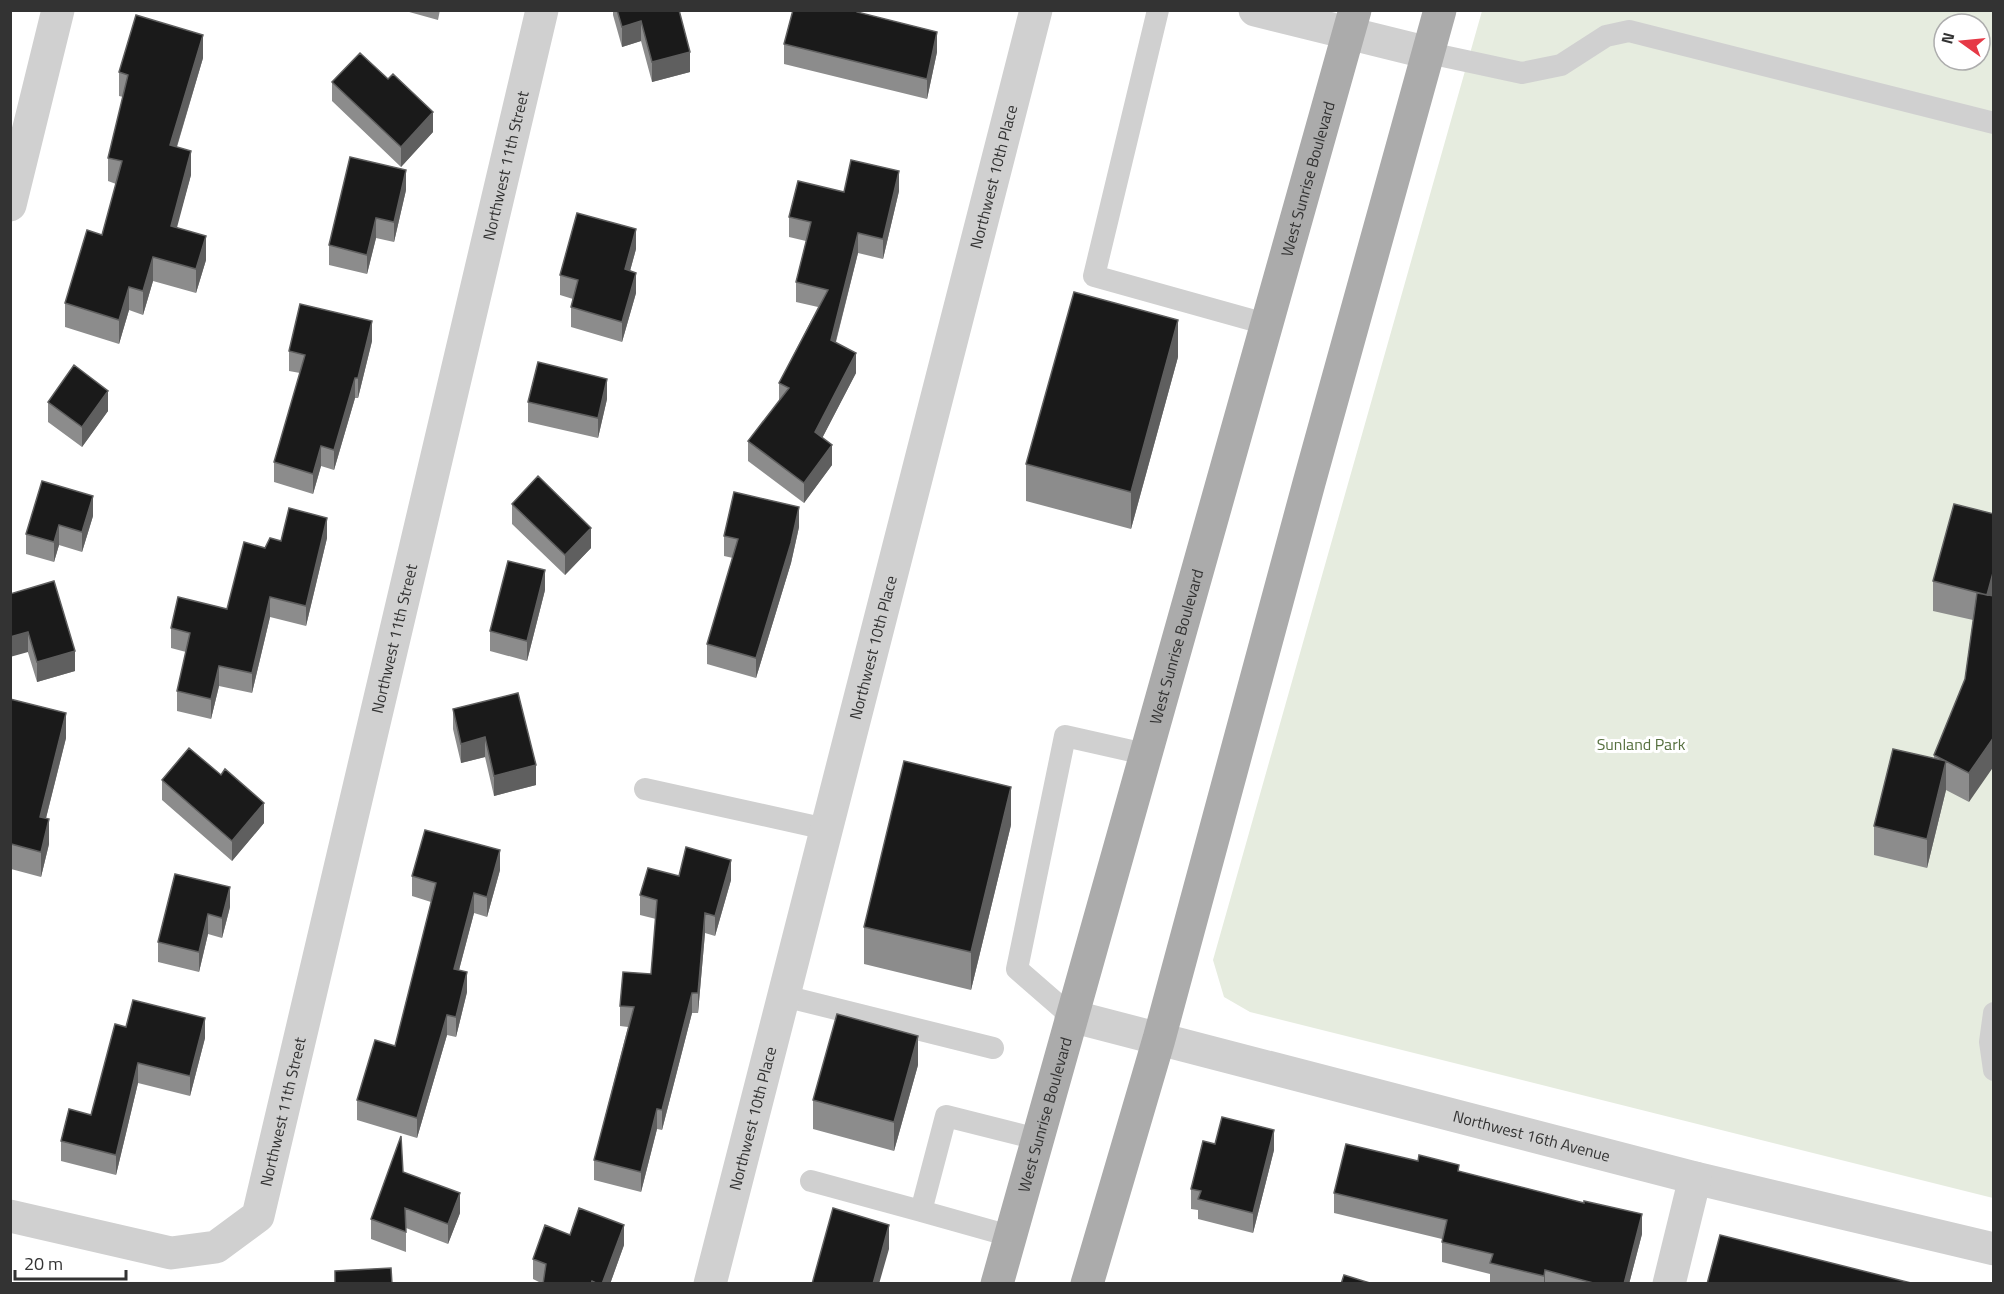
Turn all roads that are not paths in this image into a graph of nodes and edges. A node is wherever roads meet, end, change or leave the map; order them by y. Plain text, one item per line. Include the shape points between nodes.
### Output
1 (58, 10) edge
2 (542, 10) edge
3 (1036, 10) edge
4 (1158, 10) edge
5 (1256, 10) edge
6 (1440, 10) edge
7 (1352, 22) edge
8 (1429, 53) junction
9 (1994, 123) edge
10 (10, 205) edge
11 (1266, 324) junction
12 (1145, 754) junction
13 (645, 789) dead end
14 (826, 829) junction
15 (784, 996) junction
16 (1994, 1014) edge
17 (1071, 1016) junction
18 (1159, 1039) junction
19 (993, 1048) dead end
20 (1994, 1070) edge
21 (1037, 1139) junction
22 (1695, 1178) junction
23 (811, 1181) dead end
24 (921, 1210) junction
25 (10, 1216) edge
26 (1010, 1236) junction
27 (1994, 1249) edge
28 (710, 1284) edge
29 (997, 1284) edge
30 (1087, 1284) edge
31 (1670, 1284) edge

1 - 10 street
2 - 25 street, Northwest 11th Street via 258,1216 216,1247 171,1254
3 - 14 street, Northwest 10th Place
4 - 11 lane via 1094,276
5 - 7 street
6 - 8 main road
7 - 8 street
7 - 11 main road, West Sunrise Boulevard
8 - 9 lane via 1522,73 1561,65 1606,36 1629,31
8 - 18 main road
11 - 12 main road, West Sunrise Boulevard
12 - 17 main road, West Sunrise Boulevard
12 - 17 lane via 1065,736 1017,969
13 - 14 lane
14 - 15 street, Northwest 10th Place
15 - 19 lane
15 - 28 street, Northwest 10th Place
16 - 20 lane via 1990,1042
17 - 18 street, Northwest 16th Avenue
17 - 21 main road, West Sunrise Boulevard
18 - 22 street, Northwest 16th Avenue
18 - 30 main road
21 - 24 lane via 946,1116
21 - 26 main road, West Sunrise Boulevard
22 - 27 street, Northwest 16th Avenue
22 - 31 street
23 - 24 lane
24 - 26 lane
26 - 29 main road, West Sunrise Boulevard

